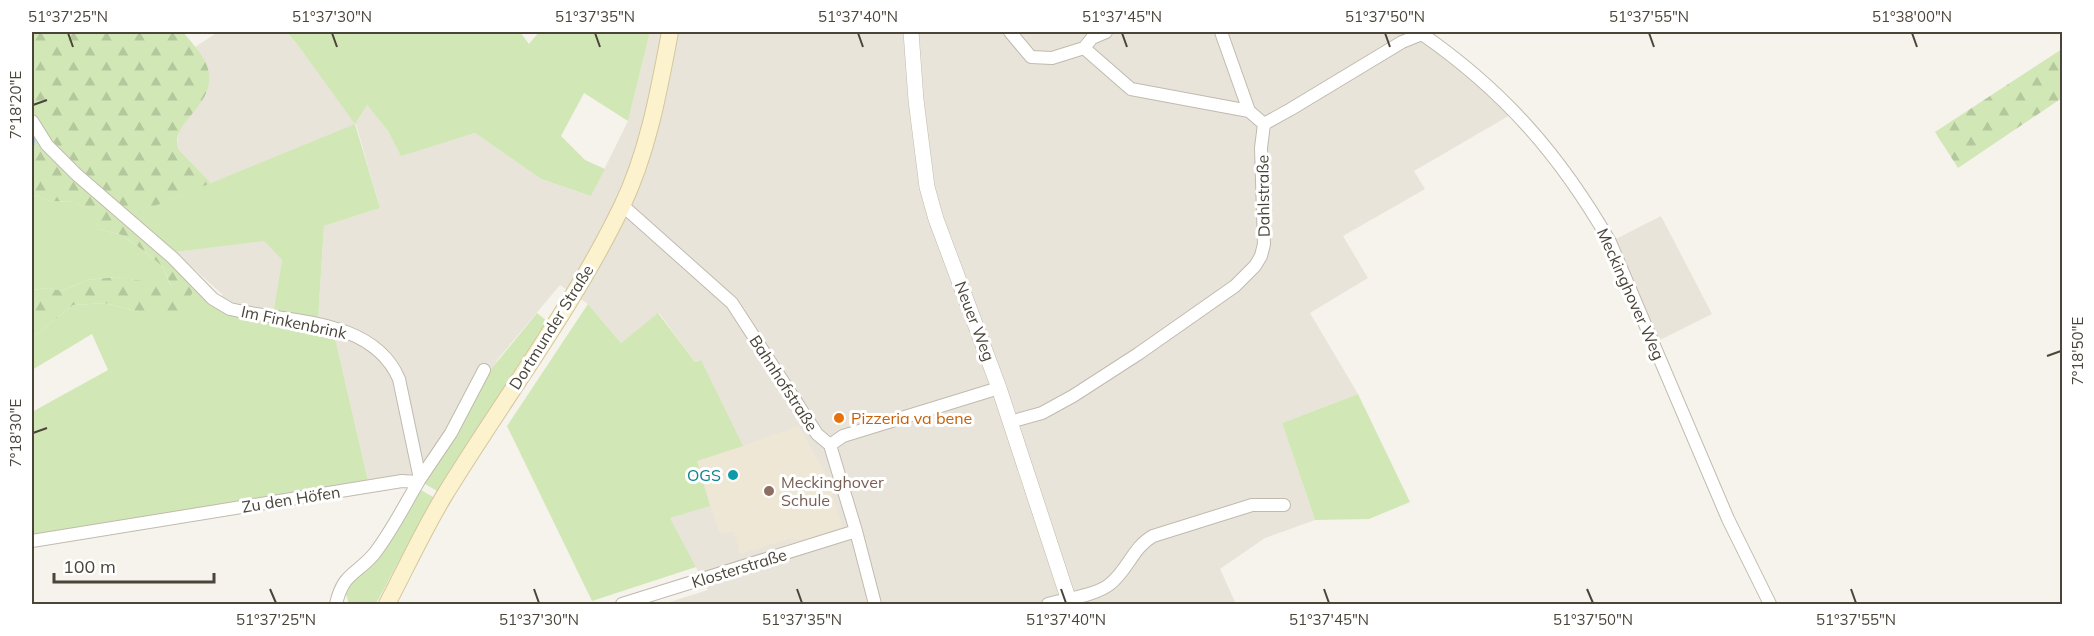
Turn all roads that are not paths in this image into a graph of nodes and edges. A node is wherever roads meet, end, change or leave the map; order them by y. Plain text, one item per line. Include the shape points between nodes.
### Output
1 (670, 32) edge
2 (910, 32) edge
3 (1010, 32) edge
4 (1106, 32) edge
5 (1221, 32) edge
6 (1421, 33) edge
7 (1084, 48) junction
8 (1249, 111) junction
9 (32, 121) edge
10 (1264, 124) junction
11 (622, 205) junction
12 (484, 370) dead end
13 (999, 388) junction
14 (1011, 422) junction
15 (830, 445) junction
16 (419, 481) junction
17 (1284, 505) dead end
18 (856, 531) junction
19 (32, 541) edge
20 (339, 589) junction
21 (1069, 601) edge
22 (336, 604) edge
23 (344, 604) edge
24 (387, 604) edge
25 (622, 604) edge
26 (875, 604) edge
27 (1048, 604) edge
28 (1770, 604) edge

1 - 11 main road, Dortmunder Straße via 654,110
2 - 13 street, Neuer Weg via 927,187
3 - 7 street via 1031,57 1052,58
4 - 7 street via 1092,38
5 - 8 street
6 - 10 street
6 - 28 street, Meckinghover Weg via 1455,57 1526,123 1586,200 1610,242 1728,519
7 - 8 street via 1131,89
8 - 10 street
9 - 16 street, Im Finkenbrink via 47,145 76,174 213,299 230,309 331,327 377,347 399,379
10 - 14 street, Dahlstraße via 1264,244 1255,266 1235,286 1073,396 1042,413
11 - 15 street, Bahnhofstraße via 732,303 817,434
11 - 24 main road, Dortmunder Straße via 572,295 444,496
12 - 16 street via 451,433
13 - 14 street, Neuer Weg
13 - 15 street via 843,436
14 - 21 street, Neuer Weg
15 - 18 street, Bahnhofstraße
16 - 19 street, Zu den Höfen
16 - 20 street via 373,555
17 - 21 street via 1252,505 1153,536 1144,541 1113,583
18 - 25 street, Klosterstraße
18 - 26 street, Bahnhofstraße
20 - 22 street
20 - 23 street
21 - 27 street

